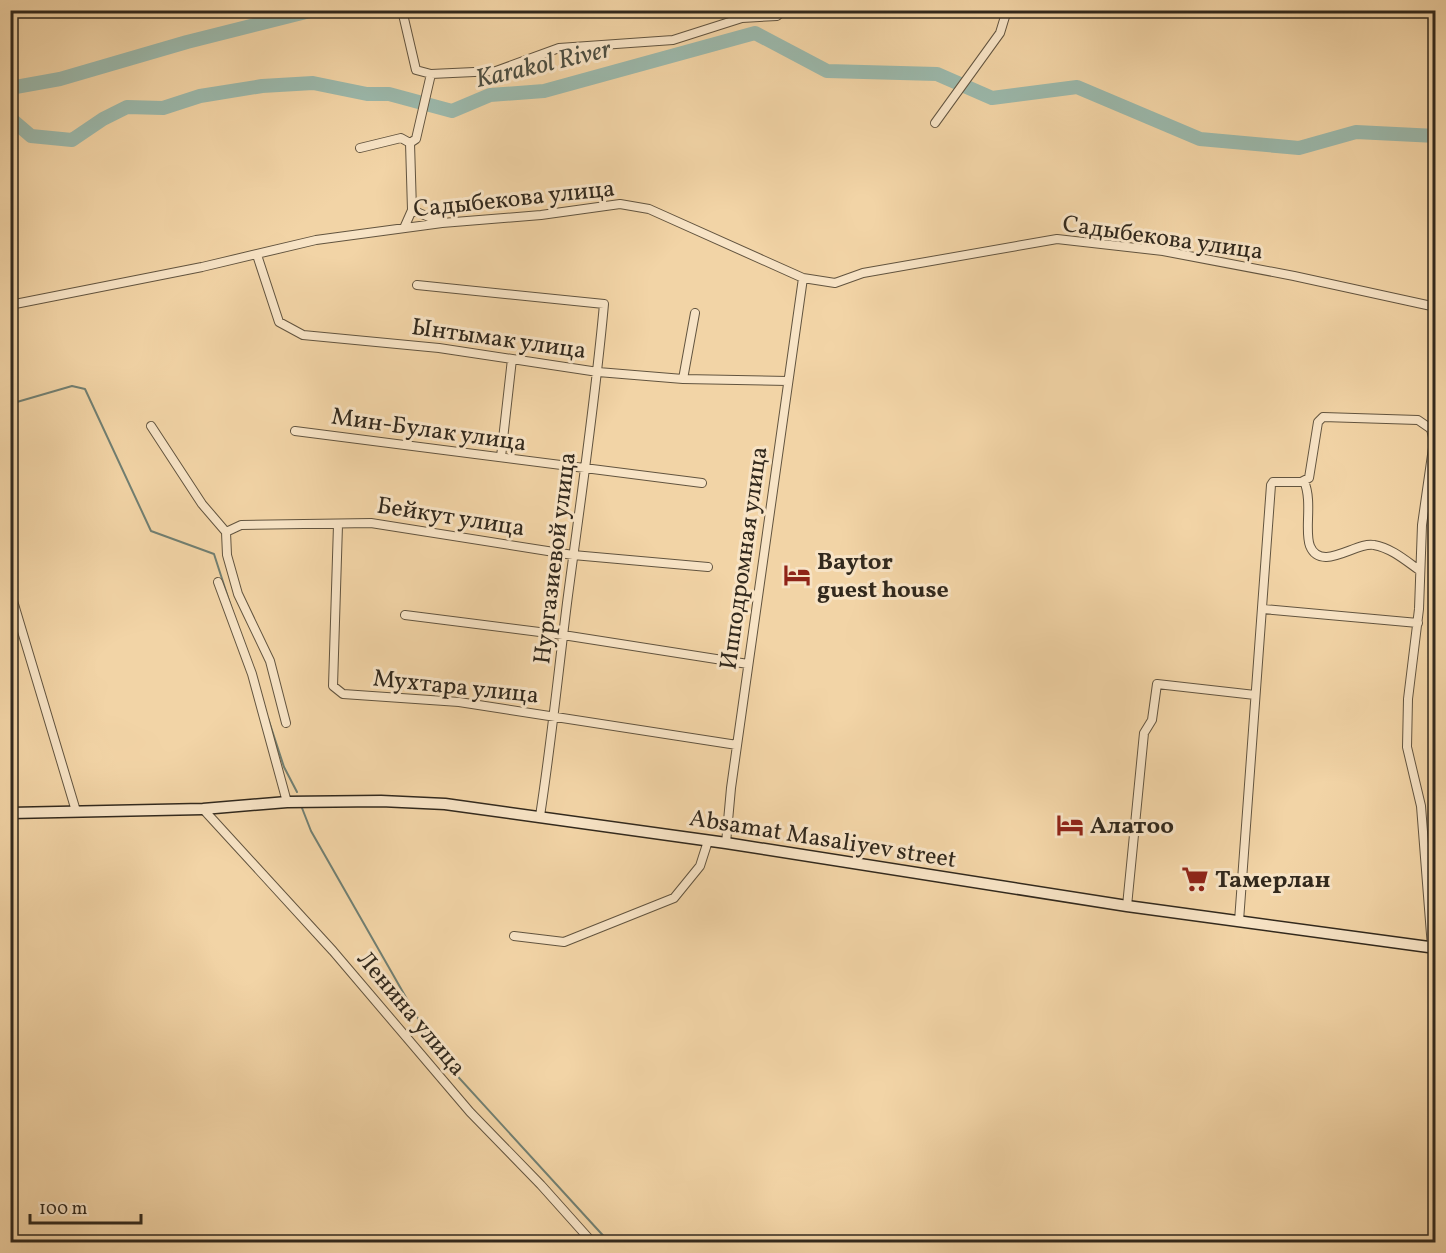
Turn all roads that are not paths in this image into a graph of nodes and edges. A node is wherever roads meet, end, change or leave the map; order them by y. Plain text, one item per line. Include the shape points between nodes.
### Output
1 (402, 10) edge
2 (784, 10) edge
3 (1007, 10) edge
4 (431, 74) junction
5 (934, 123) dead end
6 (410, 143) junction
7 (360, 148) dead end
8 (412, 210) junction
9 (442, 223) junction
10 (404, 228) junction
11 (257, 255) junction
12 (803, 278) junction
13 (417, 285) dead end
14 (10, 305) edge
15 (1436, 307) edge
16 (695, 313) dead end
17 (512, 359) junction
18 (598, 372) junction
19 (683, 379) junction
20 (788, 381) junction
21 (152, 426) dead end
22 (295, 431) dead end
23 (501, 457) junction
24 (585, 470) junction
25 (1304, 481) junction
26 (702, 483) dead end
27 (338, 525) junction
28 (226, 532) junction
29 (573, 555) junction
30 (708, 567) dead end
31 (1419, 570) junction
32 (218, 582) dead end
33 (10, 591) edge
34 (1263, 609) junction
35 (405, 615) dead end
36 (1418, 623) junction
37 (563, 635) junction
38 (748, 664) junction
39 (1255, 695) junction
40 (554, 717) junction
41 (286, 723) dead end
42 (737, 745) junction
43 (287, 802) junction
44 (203, 809) junction
45 (76, 811) junction
46 (10, 813) edge
47 (540, 816) junction
48 (708, 841) junction
49 (726, 843) junction
50 (1127, 906) junction
51 (1239, 921) junction
52 (514, 936) dead end
53 (1434, 947) edge
54 (591, 1242) edge

1 - 4 street via 416,70
2 - 4 street via 777,16 742,18 673,40 559,48 496,71
3 - 5 street via 1000,33
4 - 6 street via 416,139
6 - 7 street via 401,138
6 - 8 street
8 - 9 street
8 - 10 street
9 - 10 street, Садыбекова улица
9 - 12 street, Садыбекова улица via 620,204 649,209
10 - 11 street, Садыбекова улица via 316,240
11 - 14 street, Садыбекова улица
11 - 17 street, Ынтымак улица via 279,322 303,335
12 - 15 street, Садыбекова улица via 836,283 863,273 1057,239 1174,254
12 - 20 street, Ипподромная улица
13 - 18 street, Нургазиевой улица via 603,304
16 - 19 street
17 - 18 street, Ынтымак улица
17 - 23 street
18 - 19 street, Ынтымак улица
18 - 24 street, Нургазиевой улица
19 - 20 street, Ынтымак улица
20 - 38 street, Ипподромная улица
21 - 28 street via 202,504
22 - 23 street, Мин-Булак улица
23 - 24 street, Мин-Булак улица
24 - 26 street, Мин-Булак улица
24 - 29 street, Нургазиевой улица
25 - 31 street via 1310,511 1310,545 1316,553 1335,557 1356,546 1375,545 1395,552
25 - 31 street via 1310,475 1318,422 1323,417 1426,423 1434,441
25 - 34 street via 1276,481 1271,485
27 - 28 street, Бейкут улица via 241,525
27 - 29 street, Бейкут улица via 371,523
27 - 40 street, Мухтара улица via 333,686 343,694 459,702
28 - 41 street via 227,555 238,594 270,661
29 - 30 street, Бейкут улица
29 - 37 street, Нургазиевой улица
31 - 36 street
32 - 43 street via 252,674
33 - 45 street
34 - 36 street
34 - 39 street
35 - 37 street
36 - 53 street via 1407,699 1407,747 1421,806
37 - 38 street
37 - 40 street, Нургазиевой улица
38 - 42 street, Ипподромная улица
39 - 50 street via 1156,684 1152,720 1144,733
39 - 51 street
40 - 42 street, Мухтара улица
40 - 47 street, Нургазиевой улица
42 - 49 street, Ипподромная улица
43 - 44 street, Absamat Masaliyev street
43 - 47 street, Absamat Masaliyev street via 445,804
44 - 45 street, Absamat Masaliyev street
44 - 54 street, Ленина улица via 333,951 470,1112
45 - 46 street, Absamat Masaliyev street
47 - 48 street, Absamat Masaliyev street
48 - 49 street, Absamat Masaliyev street
48 - 52 street via 700,866 674,898 564,942
49 - 50 street, Absamat Masaliyev street
50 - 51 street, Absamat Masaliyev street
51 - 53 street, Absamat Masaliyev street

